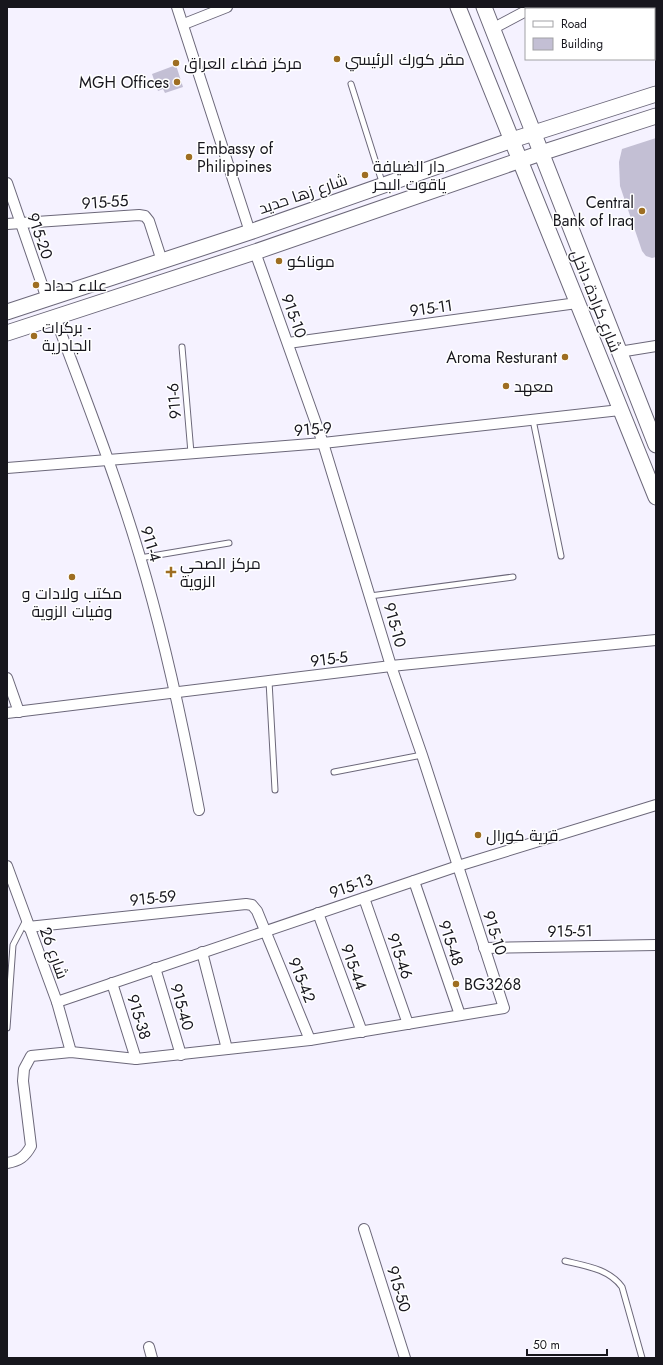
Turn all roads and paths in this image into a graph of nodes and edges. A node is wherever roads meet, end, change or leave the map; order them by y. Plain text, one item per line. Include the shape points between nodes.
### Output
1 (177, 7) edge
2 (227, 7) edge
3 (458, 7) edge
4 (484, 7) edge
5 (525, 12) edge
6 (184, 24) junction
7 (492, 29) junction
8 (351, 84) dead end
9 (656, 94) edge
10 (656, 116) edge
11 (533, 133) junction
12 (512, 140) junction
13 (541, 153) junction
14 (520, 160) junction
15 (7, 183) edge
16 (383, 186) junction
17 (20, 223) junction
18 (7, 224) edge
19 (250, 232) junction
20 (255, 252) junction
21 (162, 261) junction
22 (47, 299) junction
23 (577, 303) junction
24 (7, 312) edge
25 (55, 317) junction
26 (7, 333) edge
27 (288, 343) junction
28 (656, 346) edge
29 (182, 347) dead end
30 (619, 352) junction
31 (635, 392) junction
32 (618, 405) junction
33 (533, 420) junction
34 (323, 443) junction
35 (656, 445) edge
36 (191, 453) junction
37 (109, 459) junction
38 (7, 468) edge
39 (656, 497) edge
40 (229, 543) dead end
41 (561, 556) dead end
42 (140, 558) junction
43 (513, 577) dead end
44 (370, 596) junction
45 (656, 640) edge
46 (391, 666) junction
47 (7, 678) edge
48 (269, 681) junction
49 (176, 692) junction
50 (19, 712) junction
51 (7, 713) edge
52 (422, 755) junction
53 (334, 772) dead end
54 (275, 790) dead end
55 (656, 805) edge
56 (200, 810) dead end
57 (7, 866) edge
58 (458, 866) junction
59 (414, 881) junction
60 (364, 898) junction
61 (318, 913) junction
62 (27, 923) junction
63 (266, 931) junction
64 (656, 945) edge
65 (484, 948) junction
66 (202, 952) junction
67 (155, 968) junction
68 (112, 983) junction
69 (57, 1002) junction
70 (460, 1015) junction
71 (408, 1024) junction
72 (7, 1028) edge
73 (362, 1032) junction
74 (310, 1040) junction
75 (227, 1049) junction
76 (71, 1052) junction
77 (181, 1055) junction
78 (136, 1060) junction
79 (7, 1163) edge
80 (364, 1229) dead end
81 (565, 1261) dead end
82 (149, 1347) dead end
83 (152, 1358) edge
84 (404, 1358) edge
85 (642, 1358) edge

1 - 6 street
2 - 6 street
3 - 12 street, شارع كرادة داخل
4 - 7 street, شارع كرادة داخل
5 - 7 street
6 - 19 street
7 - 11 street, شارع كرادة داخل
8 - 16 lane
9 - 11 street, شارع زها حديد
10 - 13 street
11 - 12 street, شارع زها حديد
11 - 13 street, شارع كرادة داخل
12 - 14 street, شارع كرادة داخل
12 - 16 street, شارع زها حديد
13 - 14 street
13 - 30 street, شارع كرادة داخل
14 - 20 street
14 - 23 street, شارع كرادة داخل
15 - 17 street, 915-20
16 - 19 street, شارع زها حديد
17 - 18 street
17 - 21 street, 915-55 via 145,216
17 - 22 street, 915-20
19 - 20 street
19 - 21 street, شارع زها حديد
20 - 25 street
20 - 27 street, 915-10
21 - 22 street, شارع زها حديد
22 - 24 street, شارع زها حديد
23 - 27 street, 915-11
23 - 32 street, شارع كرادة داخل
25 - 26 street
25 - 37 street, 911-4
27 - 34 street, 915-10
28 - 30 street
29 - 36 lane, 911-6
30 - 31 street, شارع كرادة داخل
31 - 32 street
31 - 35 street, شارع كرادة داخل
32 - 33 street, 915-9
32 - 39 street, شارع كرادة داخل
33 - 34 street, 915-9
33 - 41 lane
34 - 36 street, 915-9
34 - 44 street, 915-10
36 - 37 street, 915-9
37 - 38 street, 915-9
37 - 42 street, 911-4
40 - 42 lane
42 - 49 street, 911-4
43 - 44 lane
44 - 46 street, 915-10
45 - 46 street, 915-5
46 - 48 street, 915-5
46 - 52 street, 915-10
47 - 50 street
48 - 49 street, 915-5
48 - 54 lane
49 - 50 street, 915-5
49 - 56 street, 911-4
50 - 51 street, 915-5
52 - 53 lane
52 - 58 street, 915-10
55 - 58 street, 915-13
57 - 62 street, شارع 26
58 - 59 street, 915-13
58 - 65 street, 915-10
59 - 60 street, 915-13
59 - 70 street, 915-48
60 - 61 street, 915-13
60 - 71 street, 915-46
61 - 63 street, 915-13
61 - 73 street, 915-44
62 - 63 street, 915-59 via 246,904 252,905 257,911
62 - 69 street, شارع 26
62 - 72 lane via 13,945
63 - 66 street, 915-13
63 - 74 street, 915-42
64 - 65 street, 915-51
65 - 70 street, 915-10 via 504,1008
66 - 67 street, 915-13
66 - 75 street
67 - 68 street, 915-13
67 - 77 street, 915-40
68 - 69 street, 915-13
68 - 78 street, 915-38
69 - 76 street, شارع 26
70 - 71 street
71 - 73 street
73 - 74 street
74 - 75 street
75 - 77 street
76 - 78 street
76 - 79 street via 31,1056 24,1069 23,1094 31,1146 26,1156
77 - 78 street
80 - 84 street, 915-50
81 - 85 lane via 608,1273 616,1279 622,1287
82 - 83 street

